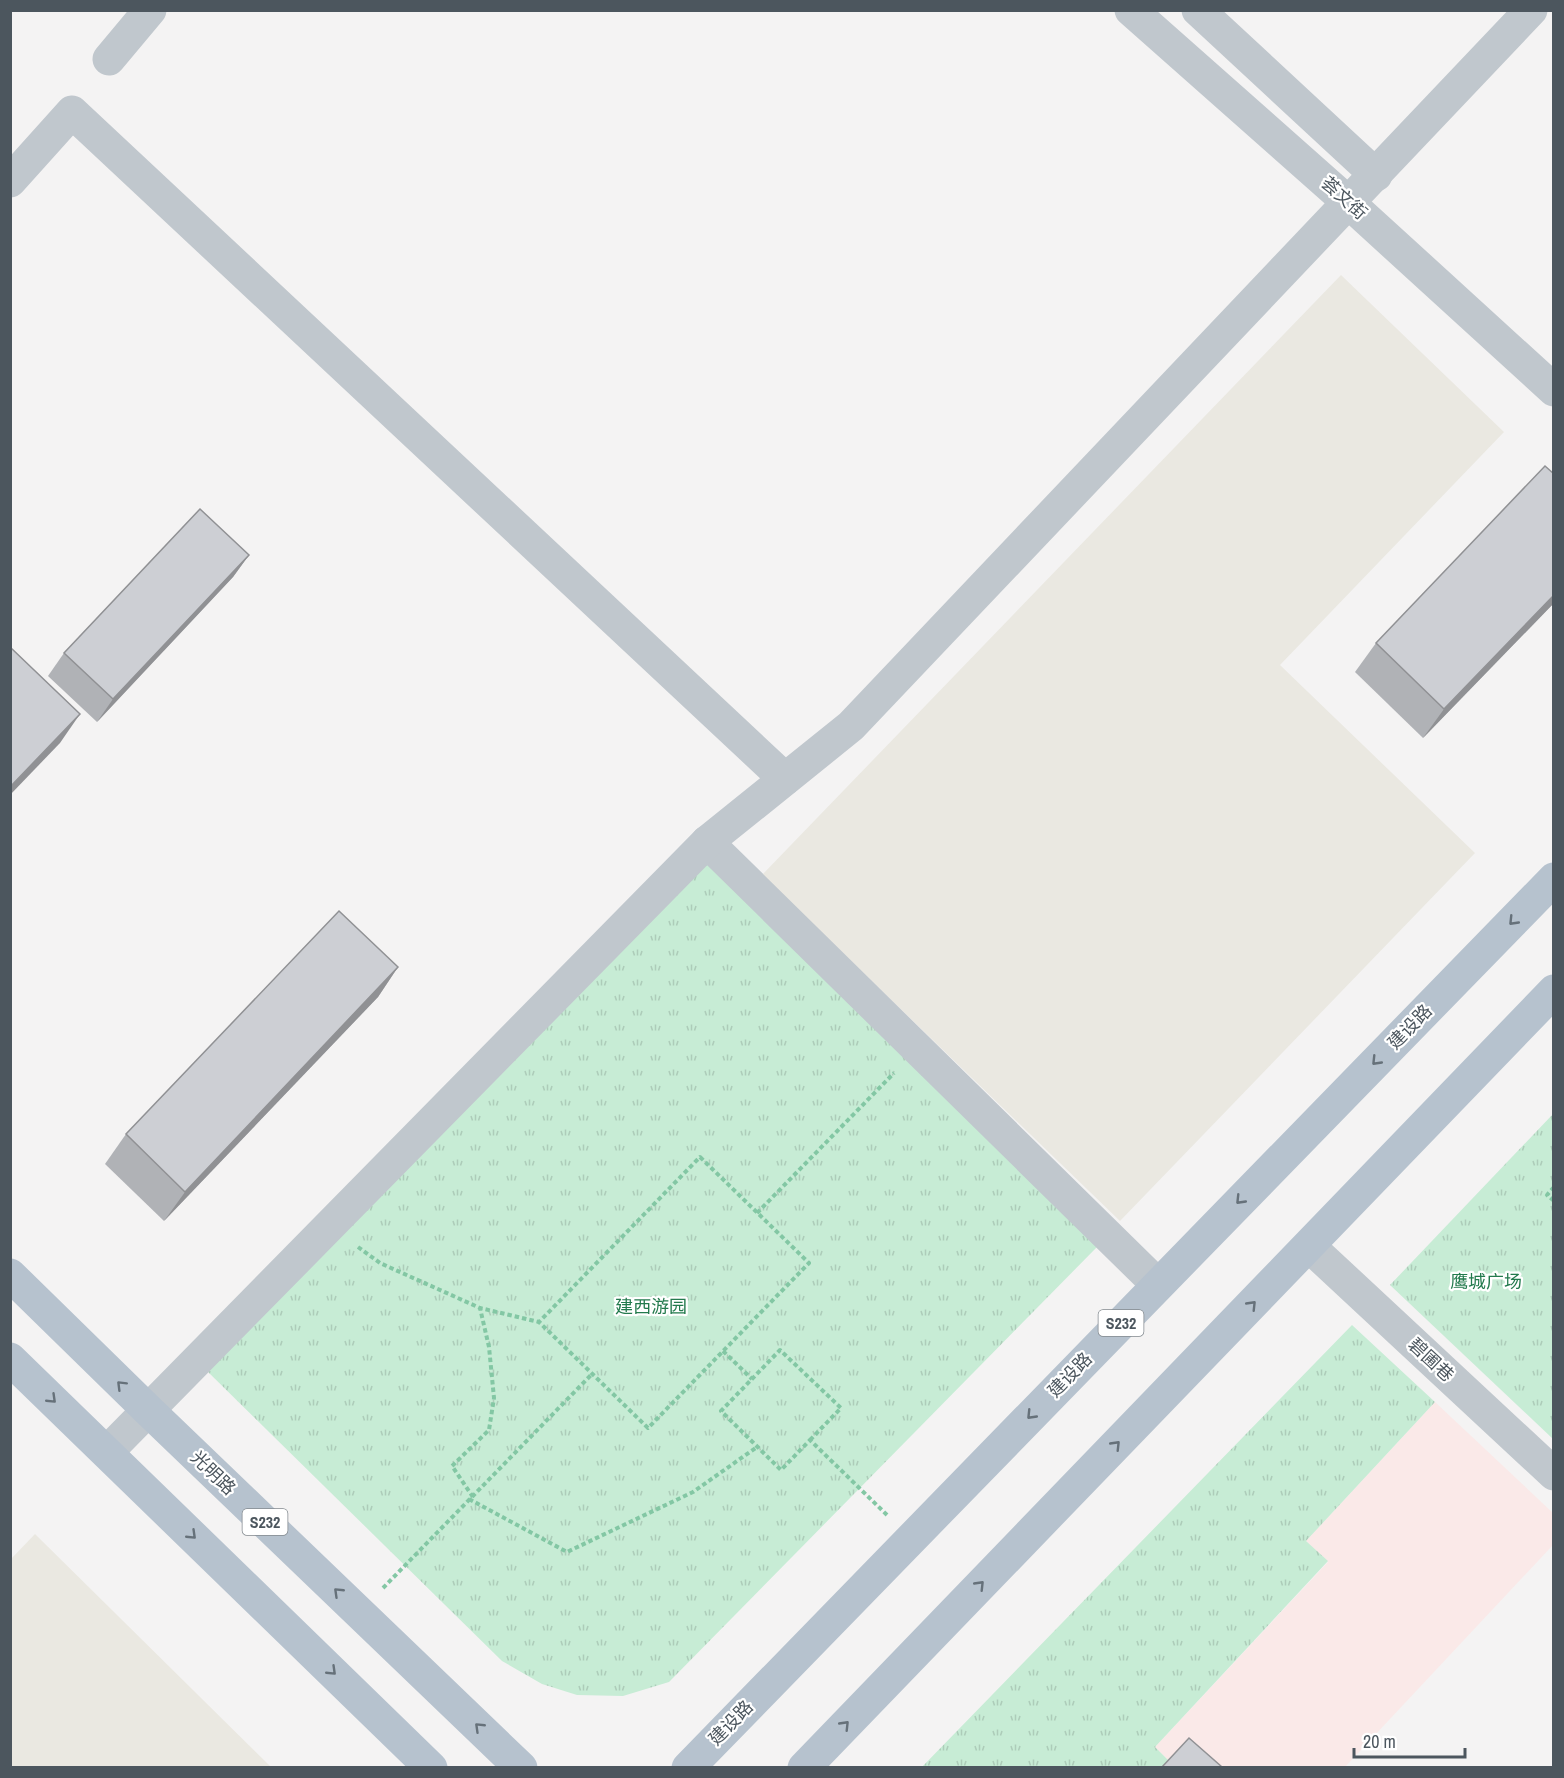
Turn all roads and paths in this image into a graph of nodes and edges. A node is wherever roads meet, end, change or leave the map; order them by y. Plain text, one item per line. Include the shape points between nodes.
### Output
1 (150, 10) edge
2 (1131, 10) edge
3 (1198, 10) edge
4 (1531, 10) edge
5 (109, 59) dead end
6 (1376, 175) junction
7 (10, 181) edge
8 (1349, 202) junction
9 (1554, 390) edge
10 (785, 779) junction
11 (707, 842) junction
12 (1554, 879) edge
13 (1554, 991) edge
14 (918, 1049) junction
15 (1554, 1187) edge
16 (1554, 1199) edge
17 (757, 1213) junction
18 (330, 1227) junction
19 (1309, 1246) junction
20 (10, 1275) edge
21 (1158, 1285) junction
22 (480, 1308) junction
23 (539, 1322) junction
24 (723, 1351) junction
25 (10, 1359) edge
26 (592, 1374) junction
27 (752, 1379) junction
28 (147, 1410) junction
29 (810, 1440) junction
30 (757, 1447) junction
31 (107, 1452) junction
32 (1554, 1474) edge
33 (471, 1498) junction
34 (912, 1538) junction
35 (359, 1612) junction
36 (431, 1767) edge
37 (521, 1767) edge
38 (688, 1767) edge
39 (804, 1767) edge

1 - 5 street
2 - 8 street, 荟文街
3 - 6 street
4 - 6 street
6 - 8 street
7 - 10 street via 72,112
8 - 9 street, 荟文街
8 - 10 street via 851,726
10 - 11 street
11 - 14 street
11 - 18 street
12 -> 21 main road, 建设路 / S232
13 - 19 main road
14 - 17 path
14 - 21 street
15 - 16 path via 1547,1194
17 - 23 path via 700,1156
17 - 24 path via 809,1263
18 - 22 path via 380,1263
18 - 28 street
19 - 32 street, 碧圃巷
39 -> 19 main road
28 -> 20 main road, 光明路 / S232
21 -> 34 main road, 建设路 / S232
22 - 23 path
22 - 33 path via 494,1398 489,1430 452,1466
23 - 26 path
24 - 26 path via 648,1428
24 - 27 path
25 -> 31 main road
26 - 33 path
27 - 29 path via 780,1350 841,1408
27 - 30 path via 721,1412
28 - 31 street
35 -> 28 main road, 光明路 / S232
29 - 30 path via 781,1470
29 - 34 path
30 - 33 path via 693,1492 567,1552
31 -> 36 main road
33 - 35 path
34 - 38 main road, 建设路 / S232
37 -> 35 main road, 光明路 / S232

